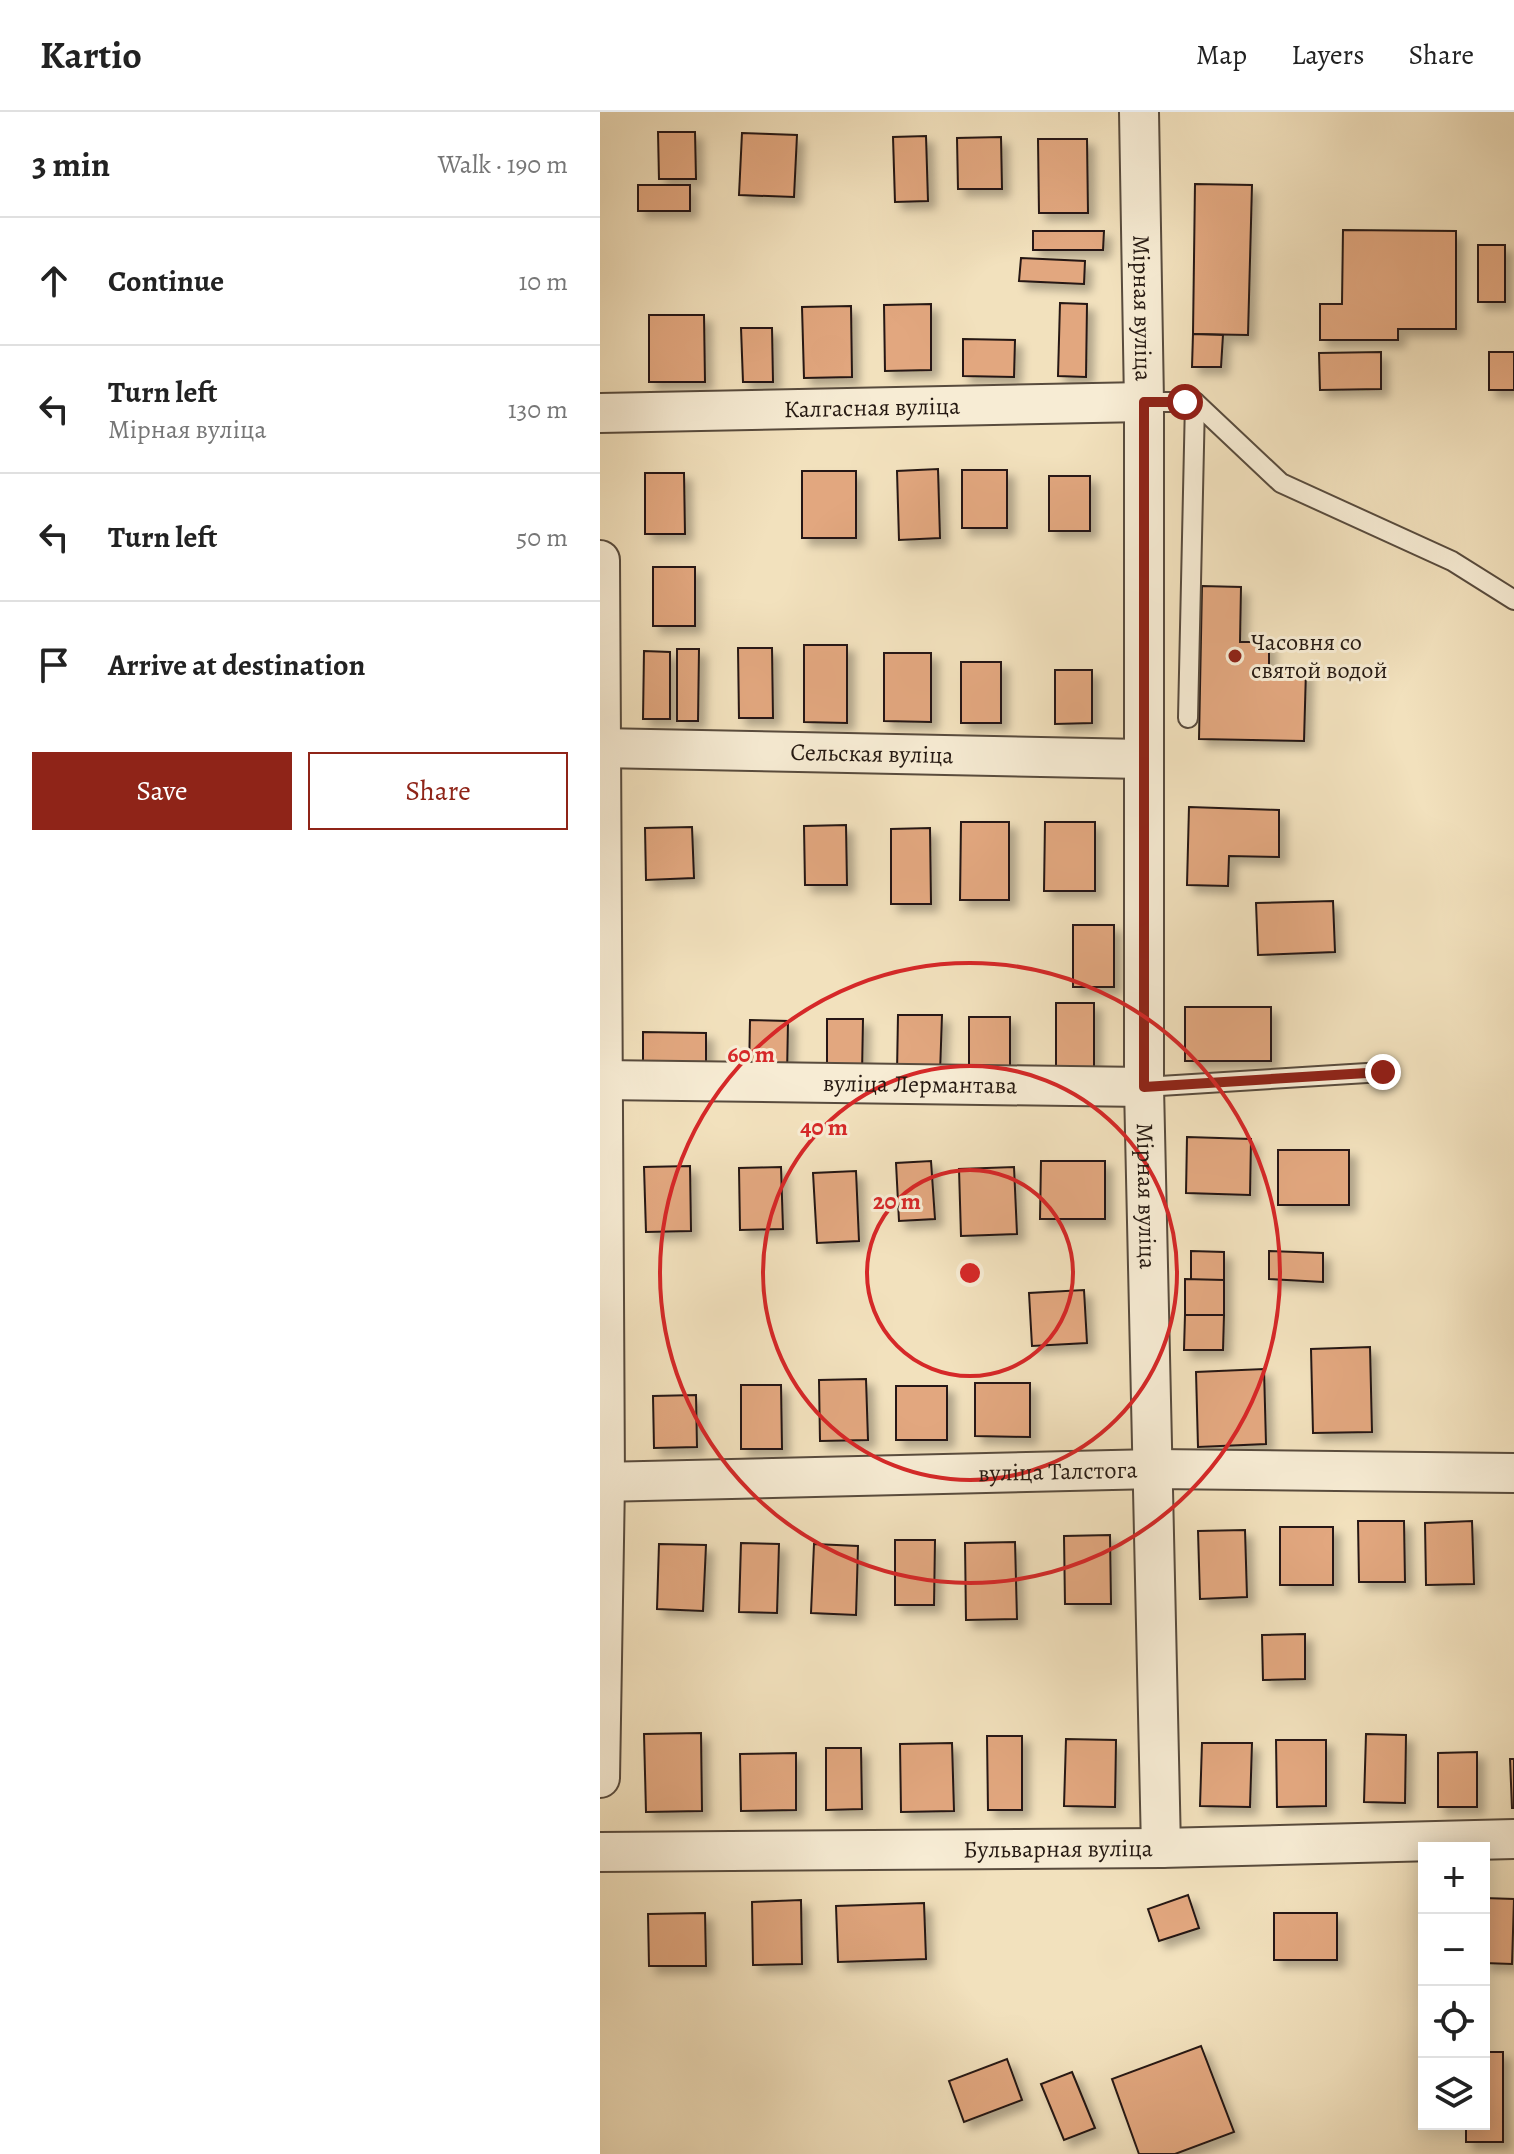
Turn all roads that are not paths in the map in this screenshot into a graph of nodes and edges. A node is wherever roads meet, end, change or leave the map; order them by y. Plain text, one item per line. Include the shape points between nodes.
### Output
1 (1139, 112) edge
2 (1144, 402) junction
3 (1195, 402) junction
4 (600, 413) edge
5 (600, 560) edge
6 (1514, 600) edge
7 (1188, 718) dead end
8 (600, 748) edge
9 (1142, 759) junction
10 (1383, 1072) dead end
11 (602, 1080) edge
12 (1144, 1087) junction
13 (1155, 1469) junction
14 (1514, 1473) edge
15 (602, 1482) edge
16 (600, 1778) edge
17 (1514, 1839) edge
18 (1161, 1848) junction
19 (600, 1852) edge

1 - 2 street, Мірная вуліца
2 - 3 lane
2 - 4 street, Калгасная вуліца
2 - 9 street, Мірная вуліца
3 - 6 lane via 1281,483 1452,561
3 - 7 lane
5 - 8 street
8 - 9 street, Сельская вуліца
8 - 11 street
9 - 12 street, Мірная вуліца
10 - 12 lane
11 - 12 street, вуліца Лермантава
11 - 15 street
12 - 13 street, Мірная вуліца
13 - 14 street, вуліца Талстога
13 - 15 street, вуліца Талстога
13 - 18 street, Мірная вуліца
15 - 16 street
17 - 18 street, Бульварная вуліца
18 - 19 street, Бульварная вуліца

